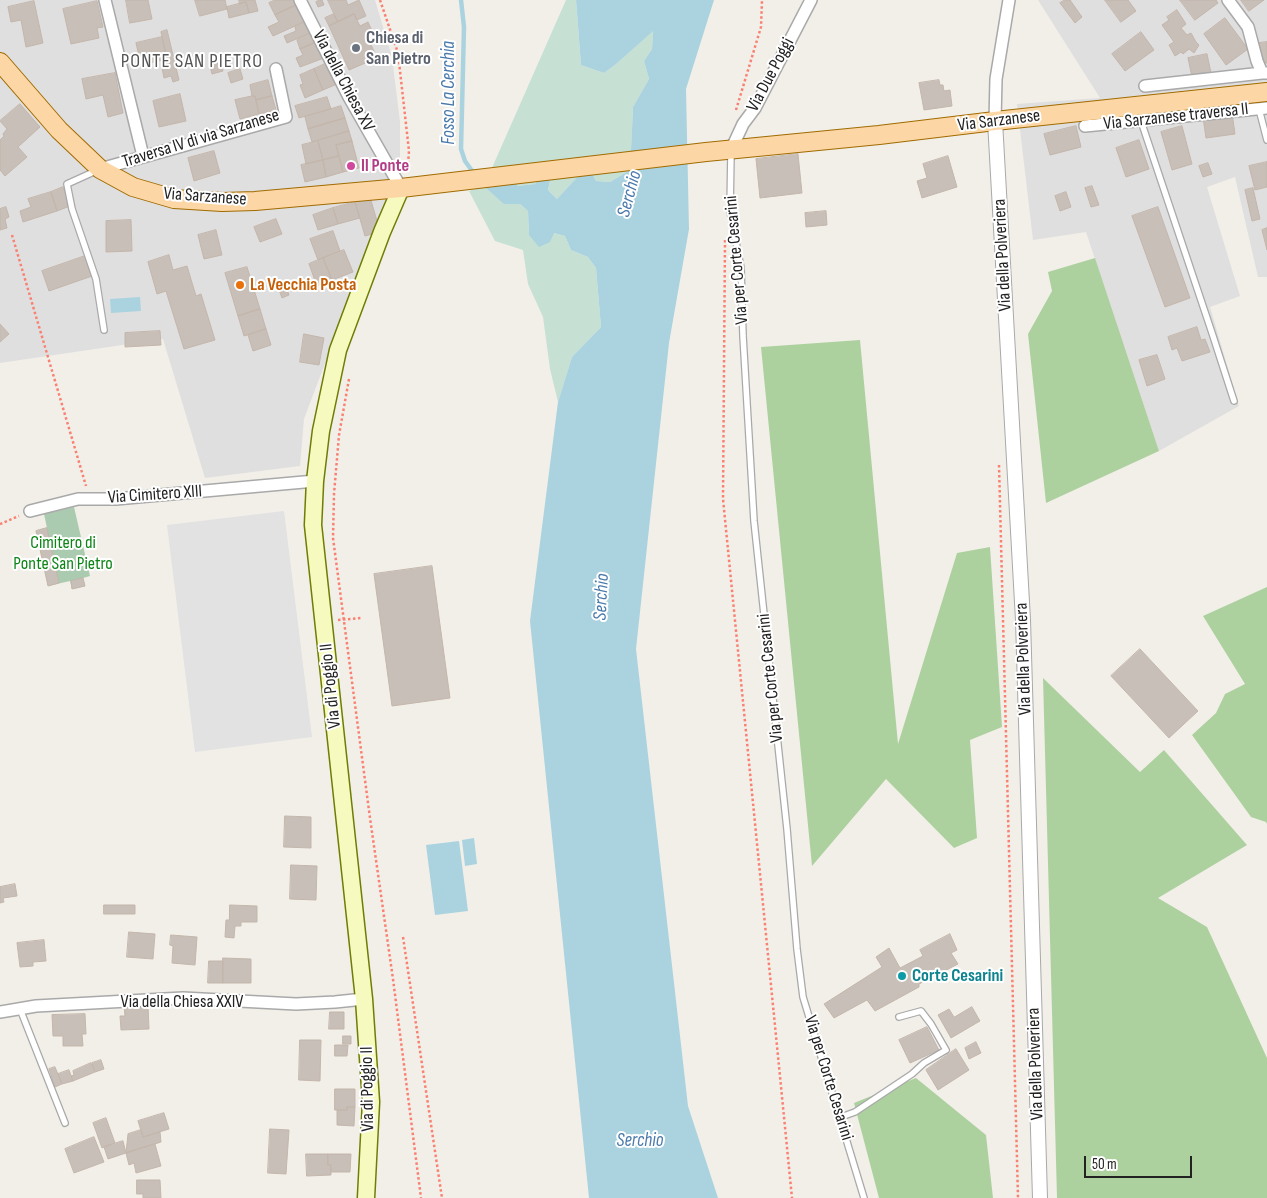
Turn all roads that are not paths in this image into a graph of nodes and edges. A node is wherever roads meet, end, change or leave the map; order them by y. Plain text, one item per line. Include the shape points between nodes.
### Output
1 (105, 0) edge
2 (300, 0) edge
3 (811, 0) edge
4 (1009, 0) edge
5 (1228, 0) edge
6 (0, 62) edge
7 (276, 69) dead end
8 (1264, 73) edge
9 (1145, 86) dead end
10 (1267, 92) edge
11 (1263, 109) edge
12 (995, 121) junction
13 (1141, 121) junction
14 (1085, 126) dead end
15 (1267, 140) edge
16 (731, 150) junction
17 (142, 156) junction
18 (100, 169) junction
19 (401, 188) junction
20 (104, 330) dead end
21 (1234, 401) dead end
22 (315, 481) junction
23 (30, 510) road end
24 (364, 999) junction
25 (20, 1008) junction
26 (0, 1012) edge
27 (899, 1017) dead end
28 (840, 1117) junction
29 (65, 1123) dead end
30 (366, 1198) edge
31 (864, 1198) edge
32 (1040, 1198) edge

1 - 17 street
2 - 19 street, Via della Chiesa XV via 349,97
3 - 16 street, Via Due Poggi
4 - 12 street via 996,79
5 - 8 street via 1248,27 1257,61
6 - 18 main road, Via Sarzanese via 59,130
7 - 17 street, Traversa IV di via Sarzanese via 286,118
8 - 9 street
10 - 12 main road, Via Sarzanese
11 - 13 street, Via Sarzanese traversa II
11 - 15 lane
12 - 16 main road, Via Sarzanese
12 - 32 street, Via della Polveriera via 1023,620
13 - 14 street, Via Sarzanese traversa II
13 - 21 lane
16 - 19 main road, Via Sarzanese
16 - 28 lane, Via per Corte Cesarini via 730,211 741,268 754,522 797,949 803,997
17 - 18 street, Traversa IV di via Sarzanese
18 - 19 main road, Via Sarzanese via 133,187 174,199 255,201
18 - 20 lane via 67,184 72,209 96,279
19 - 22 main road, Via di Poggio II via 338,350
22 - 23 street, Via Cimitero XIII via 116,500 78,499
22 - 24 main road, Via di Poggio II via 314,524
24 - 25 street, Via della Chiesa XXIV via 296,1004 182,998
24 - 30 main road, Via di Poggio II via 371,1102
25 - 26 street, Via della Chiesa XXIV
25 - 29 lane
27 - 28 lane via 921,1011 946,1050 856,1112
28 - 31 lane, Via per Corte Cesarini

